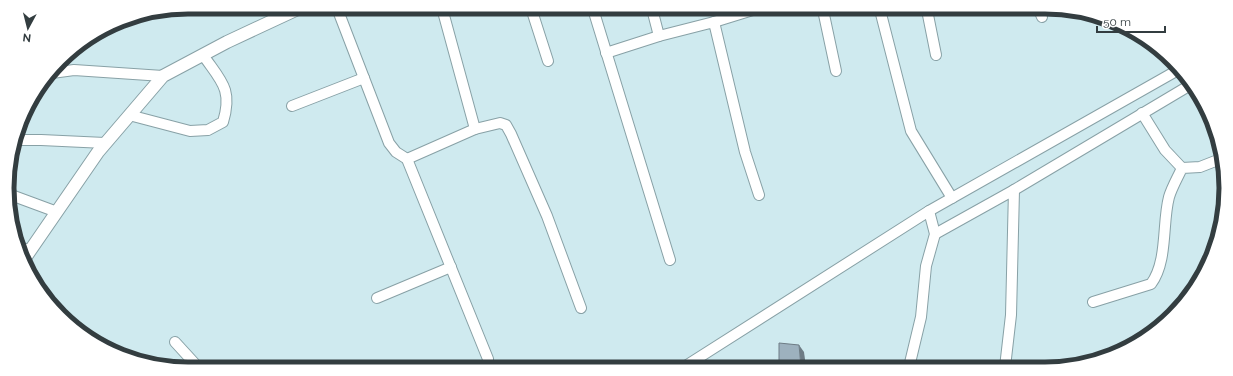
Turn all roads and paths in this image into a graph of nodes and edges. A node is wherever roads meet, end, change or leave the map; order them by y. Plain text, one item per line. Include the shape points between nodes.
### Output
1 (279, 14) edge
2 (339, 14) edge
3 (444, 14) edge
4 (533, 14) edge
5 (594, 14) edge
6 (653, 14) edge
7 (740, 14) edge
8 (824, 14) edge
9 (881, 14) edge
10 (928, 14) edge
11 (714, 22) junction
12 (660, 36) junction
13 (606, 53) junction
14 (203, 55) junction
15 (936, 55) dead end
16 (548, 61) dead end
17 (836, 71) dead end
18 (58, 72) edge
19 (1175, 72) edge
20 (163, 76) junction
21 (364, 78) junction
22 (1187, 87) edge
23 (292, 106) dead end
24 (1142, 113) junction
25 (129, 115) junction
26 (474, 129) junction
27 (21, 140) edge
28 (105, 144) junction
29 (407, 159) junction
30 (1217, 160) edge
31 (1182, 168) junction
32 (1014, 190) junction
33 (759, 195) dead end
34 (14, 196) edge
35 (952, 198) junction
36 (929, 211) junction
37 (57, 212) junction
38 (935, 234) junction
39 (25, 250) edge
40 (670, 260) dead end
41 (451, 267) junction
42 (377, 298) dead end
43 (1093, 302) dead end
44 (581, 308) dead end
45 (175, 342) dead end
46 (488, 359) dead end
47 (193, 362) edge
48 (692, 362) edge
49 (910, 362) edge
50 (1006, 362) edge

1 - 14 main road
2 - 21 street
3 - 26 street
4 - 16 street
5 - 13 street
6 - 12 street
7 - 11 street
8 - 17 street
9 - 35 street via 911,131
10 - 15 street
11 - 12 street
11 - 33 street via 745,152
12 - 13 street
13 - 40 street
14 - 20 main road
14 - 25 street via 229,98 224,122 208,130 190,131
18 - 20 street via 74,70
19 - 35 street
20 - 25 main road
21 - 23 street
21 - 29 street via 389,143 396,152
22 - 24 street
24 - 31 street via 1165,150
24 - 32 street
25 - 28 main road
26 - 29 street
26 - 44 street via 500,123 506,125 547,216
27 - 28 street
28 - 37 main road
29 - 41 street
30 - 31 street via 1200,167
31 - 43 street via 1169,197 1165,236 1156,278 1151,284
32 - 38 street
32 - 50 street via 1011,315
34 - 37 street
35 - 36 street
36 - 38 street
36 - 48 street
37 - 39 main road
38 - 49 street via 926,266 921,317
41 - 42 street
41 - 46 street
45 - 47 street

